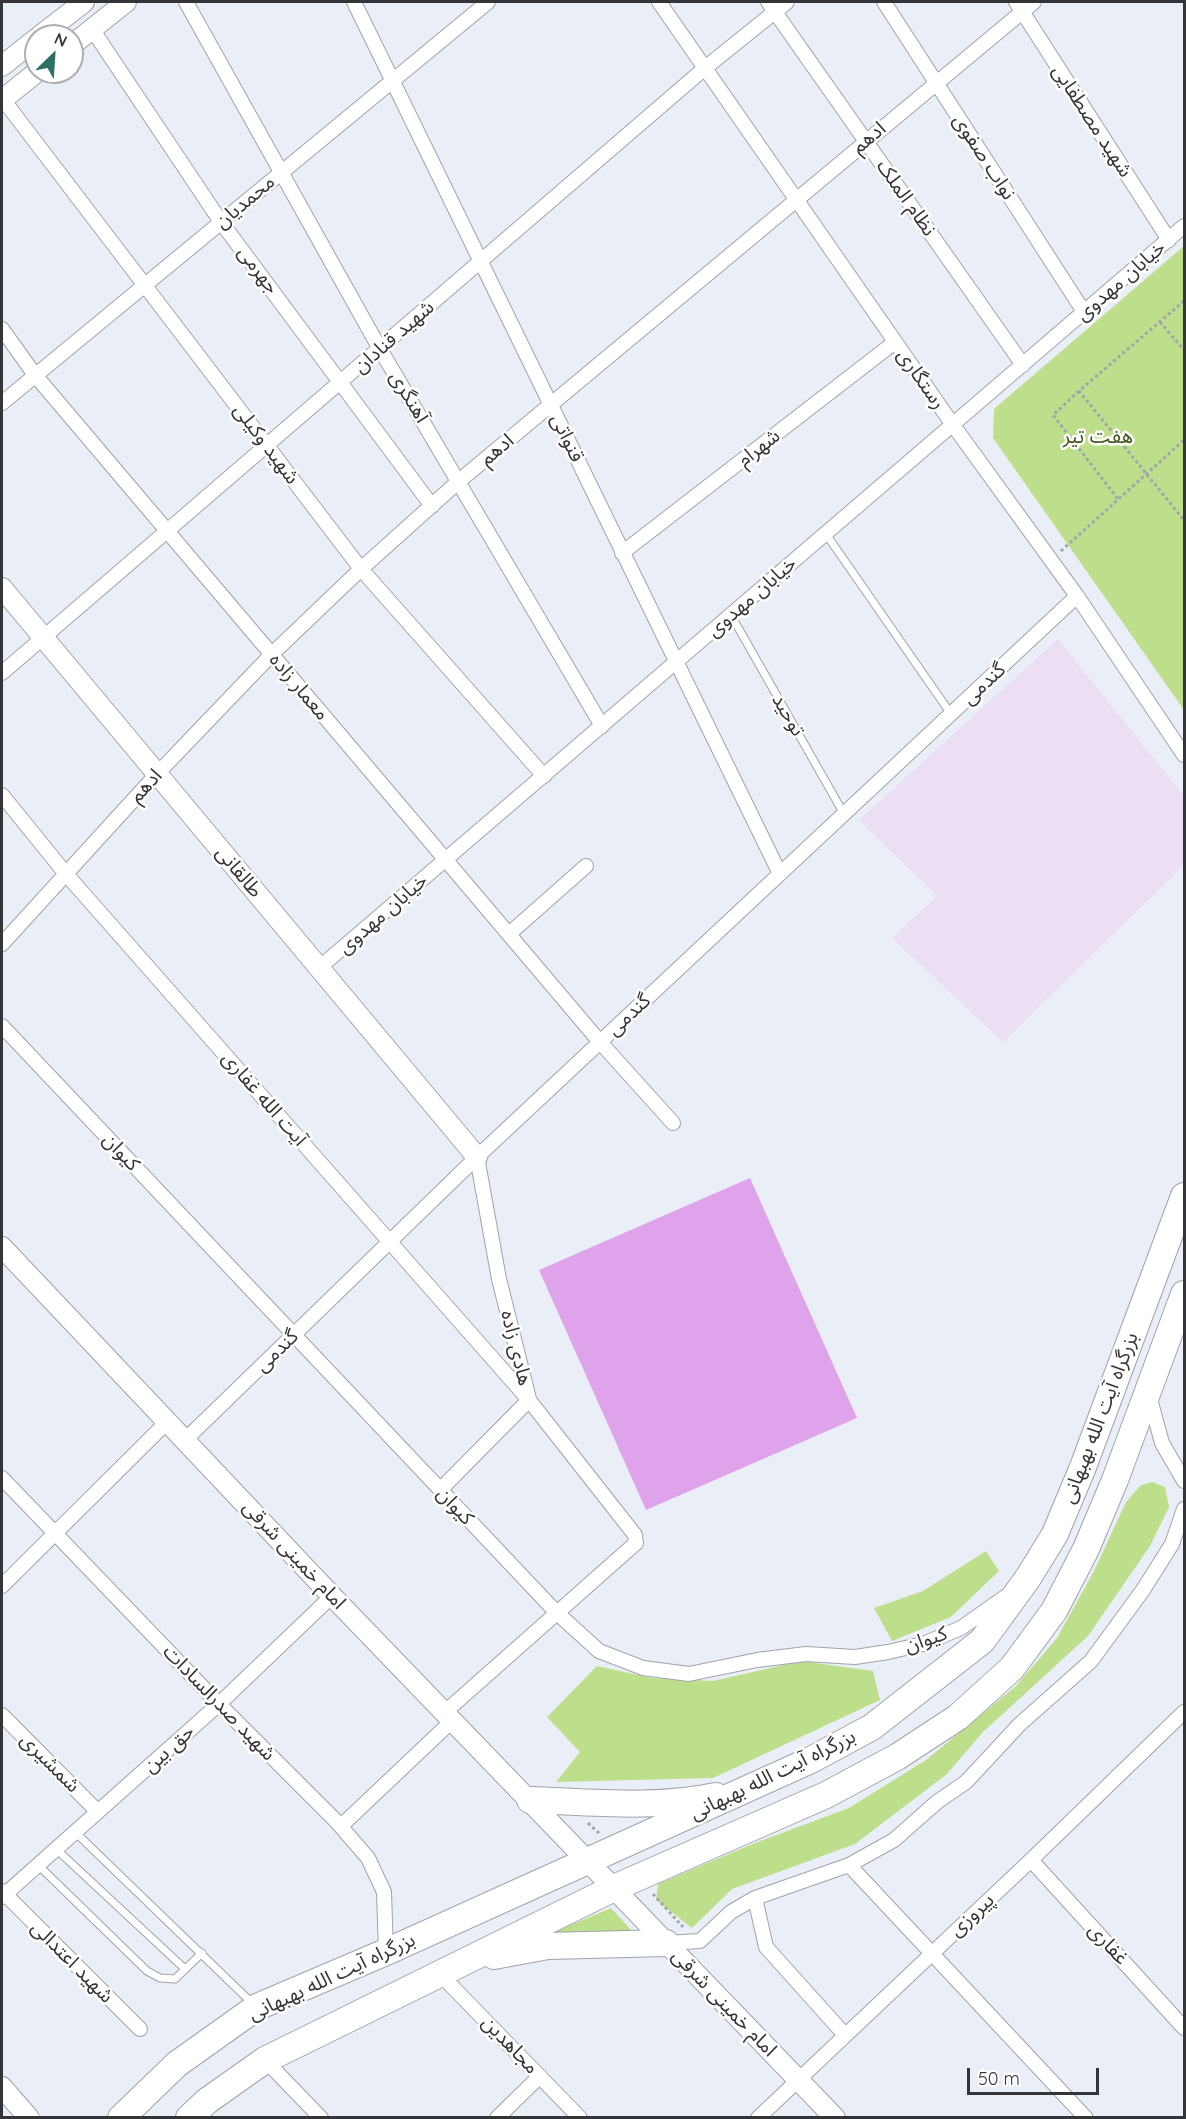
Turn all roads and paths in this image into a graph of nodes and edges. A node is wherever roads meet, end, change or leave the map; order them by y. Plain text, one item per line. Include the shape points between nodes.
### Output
1 (126, 2) edge
2 (186, 2) edge
3 (354, 2) edge
4 (488, 2) edge
5 (659, 2) edge
6 (787, 2) edge
7 (884, 2) edge
8 (1034, 2) edge
9 (77, 4) edge
10 (772, 6) edge
11 (1019, 6) edge
12 (54, 24) edge
13 (92, 29) junction
14 (84, 35) edge
15 (24, 49) edge
16 (2, 66) edge
17 (705, 68) junction
18 (393, 80) junction
19 (24, 82) edge
20 (935, 83) junction
21 (2, 99) edge
22 (866, 141) junction
23 (281, 172) junction
24 (796, 200) junction
25 (221, 222) junction
26 (1185, 226) edge
27 (1169, 240) junction
28 (481, 262) junction
29 (144, 285) junction
30 (1185, 301) edge
31 (1084, 312) junction
32 (1160, 322) junction
33 (2, 329) edge
34 (896, 342) junction
35 (380, 349) junction
36 (1185, 350) edge
37 (1023, 365) junction
38 (35, 375) junction
39 (341, 382) junction
40 (1079, 391) junction
41 (2, 403) edge
42 (551, 405) junction
43 (953, 425) junction
44 (1185, 440) edge
45 (267, 446) junction
46 (1148, 473) junction
47 (459, 481) junction
48 (1118, 499) junction
49 (432, 506) junction
50 (1185, 520) edge
51 (167, 531) junction
52 (826, 534) junction
53 (622, 553) junction
54 (1051, 560) junction
55 (362, 569) junction
56 (2, 588) edge
57 (1077, 596) junction
58 (731, 615) junction
59 (43, 637) junction
60 (272, 654) junction
61 (676, 662) junction
62 (2, 673) edge
63 (951, 714) junction
64 (602, 726) junction
65 (1185, 755) edge
66 (157, 774) junction
67 (544, 776) junction
68 (2, 795) edge
69 (844, 814) junction
70 (446, 860) junction
71 (586, 866) dead end
72 (66, 874) junction
73 (780, 874) junction
74 (509, 934) junction
75 (2, 944) edge
76 (319, 968) junction
77 (2, 1026) edge
78 (600, 1042) junction
79 (673, 1123) dead end
80 (477, 1157) junction
81 (1185, 1196) edge
82 (389, 1242) junction
83 (2, 1247) edge
84 (1185, 1294) edge
85 (294, 1335) junction
86 (1148, 1391) junction
87 (529, 1400) junction
88 (168, 1421) junction
89 (186, 1440) junction
90 (2, 1478) edge
91 (1185, 1481) edge
92 (440, 1490) junction
93 (1185, 1509) edge
94 (55, 1533) junction
95 (1028, 1578) junction
96 (2, 1586) edge
97 (332, 1596) junction
98 (555, 1612) junction
99 (219, 1704) junction
100 (1185, 1712) edge
101 (2, 1715) edge
102 (449, 1716) junction
103 (754, 1787) junction
104 (530, 1800) junction
105 (98, 1812) junction
106 (341, 1826) junction
107 (75, 1832) junction
108 (55, 1848) junction
109 (1031, 1860) junction
110 (588, 1861) junction
111 (37, 1864) junction
112 (849, 1865) junction
113 (614, 1888) junction
114 (2, 1894) edge
115 (755, 1898) junction
116 (666, 1943) junction
117 (386, 1952) junction
118 (932, 1952) junction
119 (202, 1953) junction
120 (464, 1961) junction
121 (185, 1969) junction
122 (439, 1973) junction
123 (257, 2007) junction
124 (1185, 2028) edge
125 (140, 2029) dead end
126 (844, 2035) junction
127 (265, 2060) junction
128 (540, 2076) junction
129 (798, 2079) junction
130 (2, 2088) edge
131 (29, 2118) edge
132 (121, 2118) edge
133 (189, 2118) edge
134 (321, 2118) edge
135 (497, 2118) edge
136 (580, 2118) edge
137 (758, 2118) edge
138 (835, 2118) edge
139 (1086, 2118) edge

1 - 13 main road
2 - 23 street, آهنگری
3 - 18 street, قنواتی
4 - 18 street, محمدیان
5 - 17 street, رستگاری
6 - 10 street, شهید قنادان
7 - 20 street, نواب صفوی
8 - 11 street, ادهم
9 - 12 main road
10 - 17 street, شهید قنادان
10 - 22 street, نظام الملک
11 - 20 street, ادهم
11 - 27 street, شهید مصطفایی
13 - 14 main road
13 - 25 street, جهرمی
15 - 16 main road
17 - 24 street, رستگاری
17 - 28 street, شهید قنادان
18 - 23 street, محمدیان
18 - 28 street, قنواتی
19 - 21 main road
20 - 22 street, ادهم
20 - 31 street, نواب صفوی
21 - 29 street, شهید وکیلی
22 - 24 street, ادهم
22 - 37 street, نظام الملک
23 - 25 street, محمدیان
23 - 35 street, آهنگری
24 - 34 street, رستگاری
24 - 42 street, ادهم
25 - 29 street, محمدیان
25 - 39 street, جهرمی
26 - 27 street, خیابان مهدوی
27 - 31 street, خیابان مهدوی
28 - 35 street, شهید قنادان
28 - 42 street, قنواتی
29 - 38 street, محمدیان
29 - 45 street, شهید وکیلی
30 - 32 path
31 - 37 street, خیابان مهدوی
32 - 36 path
32 - 40 path
33 - 38 street, معمار زاده
34 - 43 street, رستگاری
34 - 53 street, شهرام
35 - 39 street, شهید قنادان
35 - 47 street, آهنگری
37 - 43 street, خیابان مهدوی
38 - 41 street, محمدیان
38 - 51 street, معمار زاده
39 - 45 street, شهید قنادان
39 - 49 street, جهرمی
40 - 46 path
40 - 48 path via 1053,415
42 - 47 street, ادهم
42 - 53 street, قنواتی
43 - 52 street, خیابان مهدوی
43 - 54 street, رستگاری
44 - 46 path
45 - 51 street, شهید قنادان
45 - 55 street, شهید وکیلی
46 - 48 path
46 - 50 path
47 - 49 street, ادهم
47 - 64 street, آهنگری
48 - 54 path
49 - 55 street, ادهم
51 - 59 street, شهید قنادان
51 - 60 street, معمار زاده
52 - 58 street, خیابان مهدوی
52 - 63 lane
53 - 61 street, قنواتی
54 - 57 street, رستگاری
55 - 60 street, ادهم
55 - 67 street, شهید وکیلی
56 - 59 main road, طالقانی
57 - 63 street, گندمی
57 - 65 street, رستگاری
58 - 61 street, خیابان مهدوی
58 - 69 lane, توحید
59 - 62 street, شهید قنادان
59 - 66 main road, طالقانی
60 - 66 street, ادهم
60 - 70 street, معمار زاده
61 - 64 street, خیابان مهدوی
61 - 73 street, قنواتی
63 - 69 street, گندمی
64 - 67 street, خیابان مهدوی
66 - 72 street, ادهم
66 - 76 main road, طالقانی
67 - 70 street, خیابان مهدوی
68 - 72 street, آیت الله غفاری
69 - 73 street, گندمی
70 - 74 street, معمار زاده
70 - 76 street, خیابان مهدوی
71 - 74 street
72 - 75 street, ادهم
72 - 82 street, آیت الله غفاری
73 - 78 street, گندمی
74 - 78 street, معمار زاده
76 - 80 main road, طالقانی
77 - 85 street, کیوان
78 - 79 street, معمار زاده
78 - 80 street, گندمی
80 - 82 street, گندمی
80 - 87 street, هادی زاده via 499,1279
81 - 95 highway, بزرگراه آیت الله بهبهانی via 1083,1467 1055,1534
82 - 85 street, گندمی
82 - 87 street, آیت الله غفاری
83 - 88 main road, امام خمینی شرقی
84 - 86 highway, بزرگراه آیت الله بهبهانی
85 - 89 street, گندمی
85 - 92 street, کیوان
86 - 91 street via 1162,1443
86 - 113 highway, بزرگراه آیت الله بهبهانی via 1086,1548 1054,1611 1012,1668 958,1717 897,1757 826,1795
87 - 92 street
87 - 98 street, هادی زاده via 636,1540
88 - 89 main road, امام خمینی شرقی
88 - 94 street
89 - 97 main road, امام خمینی شرقی
90 - 94 street, شهید صدرالسادات
92 - 98 street, کیوان
93 - 112 street via 1172,1544 1091,1661 1020,1724 966,1782 894,1840
94 - 96 street
94 - 99 street, شهید صدرالسادات
95 - 98 street, کیوان via 961,1628 923,1644 855,1657 806,1654 757,1660 689,1674 643,1668 599,1651
95 - 103 highway, بزرگراه آیت الله بهبهانی via 982,1641 927,1686 872,1727
97 - 99 street, حق بین
97 - 102 main road, امام خمینی شرقی
98 - 102 street
99 - 105 street, حق بین
99 - 106 street, شهید صدرالسادات
100 - 109 street, پیروزی
101 - 105 street, شمشیری
102 - 104 main road, امام خمینی شرقی
102 - 106 street
103 - 104 highway via 703,1798 649,1802
103 - 110 highway, بزرگراه آیت الله بهبهانی
104 - 110 main road, امام خمینی شرقی
105 - 107 street, حق بین
106 - 117 street, شهید صدرالسادات via 368,1858 384,1892
107 - 108 street, حق بین
107 - 119 lane
108 - 111 street, حق بین
108 - 121 lane
109 - 118 street, پیروزی
109 - 124 street, غفاری
110 - 113 main road, امام خمینی شرقی
110 - 117 highway, بزرگراه آیت الله بهبهانی
111 - 114 street, حق بین
111 - 121 lane via 147,1971 160,1978 175,1979
112 - 115 street
112 - 118 street
113 - 116 main road, امام خمینی شرقی
113 - 120 highway, بزرگراه آیت الله بهبهانی
114 - 125 street, شهید اعتدالی
115 - 116 street via 731,1912 700,1941
115 - 126 street via 766,1947
116 - 120 highway via 548,1946
116 - 129 main road, امام خمینی شرقی
117 - 123 highway, بزرگراه آیت الله بهبهانی
118 - 126 street, پیروزی
118 - 139 street
119 - 121 lane
119 - 123 lane
120 - 122 highway, بزرگراه آیت الله بهبهانی
122 - 127 highway, بزرگراه آیت الله بهبهانی
122 - 128 street, مجاهدین
123 - 132 highway, بزرگراه آیت الله بهبهانی via 177,2064
126 - 129 street, پیروزی
127 - 133 highway, بزرگراه آیت الله بهبهانی
127 - 134 street
128 - 135 street
128 - 136 street, مجاهدین
129 - 137 street, پیروزی
129 - 138 main road, امام خمینی شرقی
130 - 131 main road

